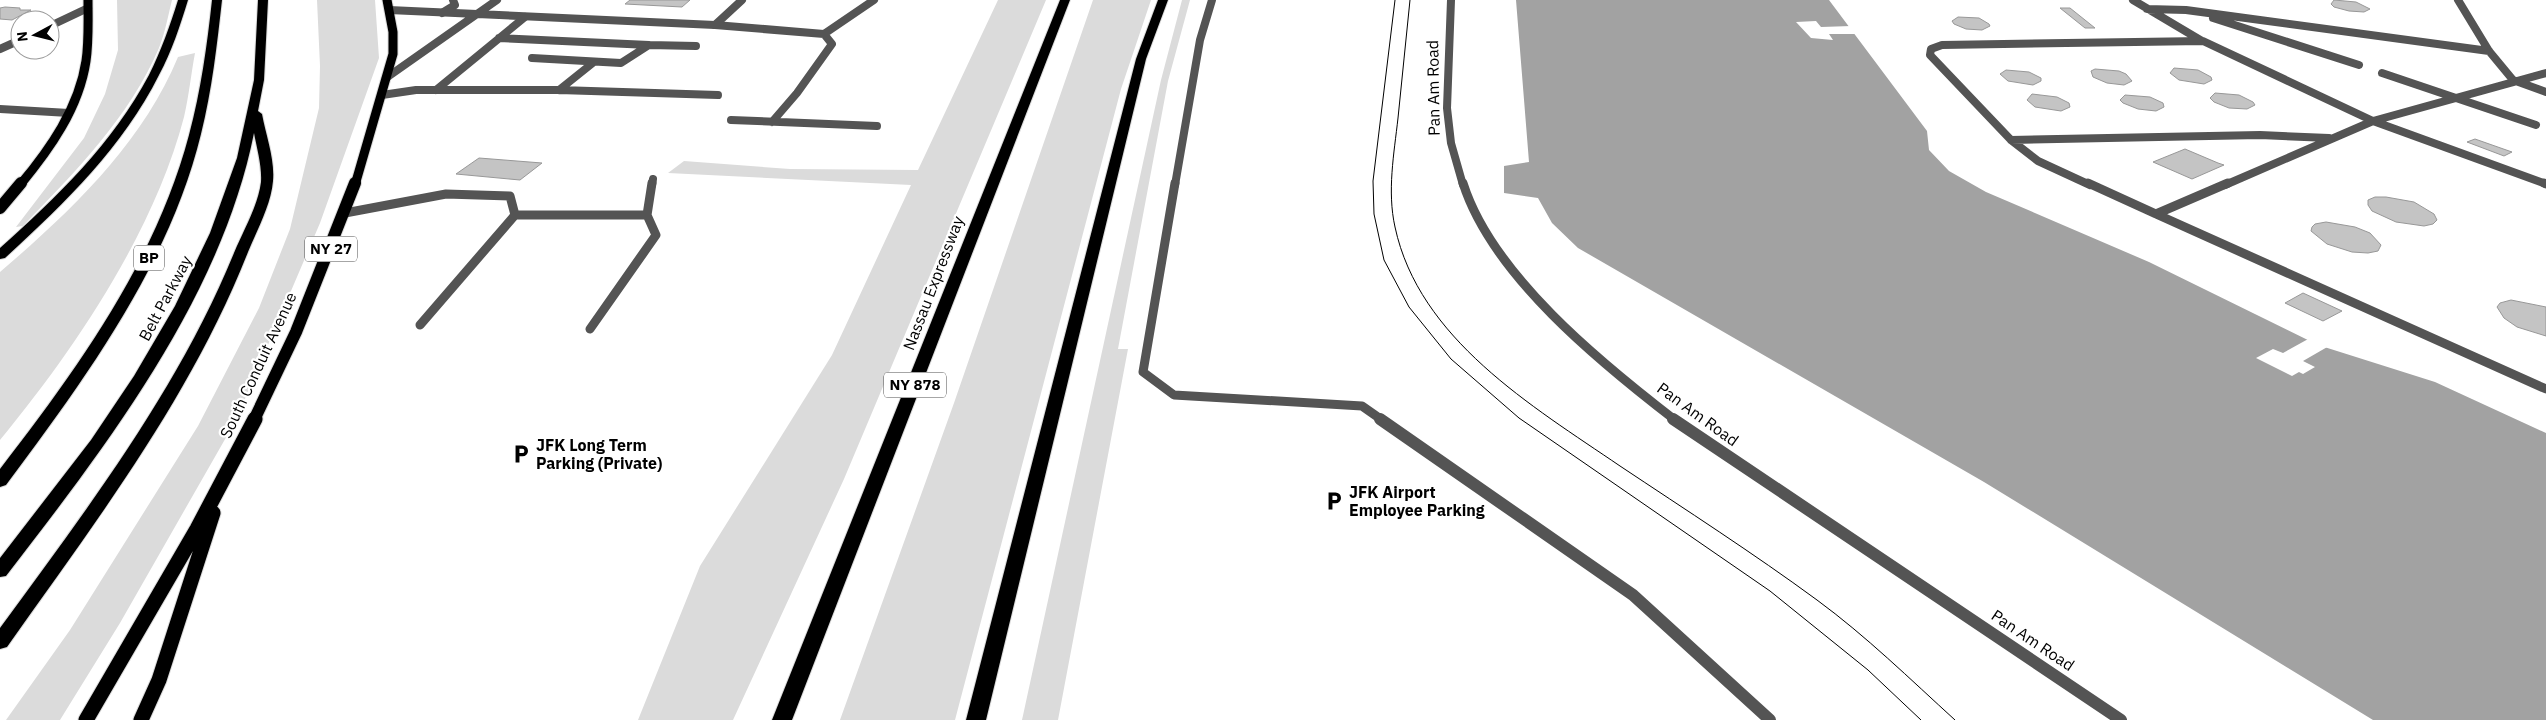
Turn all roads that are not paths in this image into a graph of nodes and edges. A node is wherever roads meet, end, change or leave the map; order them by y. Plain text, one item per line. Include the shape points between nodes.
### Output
1 (183, 0) edge
2 (217, 0) edge
3 (263, 0) edge
4 (453, 0) edge
5 (497, 0) edge
6 (742, 0) edge
7 (874, 0) edge
8 (1065, 0) edge
9 (1163, 0) edge
10 (1212, 0) edge
11 (1450, 0) edge
12 (2133, 0) edge
13 (2458, 0) edge
14 (88, 4) edge
15 (388, 5) edge
16 (2147, 9) junction
17 (2186, 10) junction
18 (442, 13) junction
19 (476, 15) junction
20 (525, 17) junction
21 (60, 20) edge
22 (715, 24) junction
23 (824, 34) junction
24 (499, 38) junction
25 (2203, 41) junction
26 (649, 45) junction
27 (696, 46) dead end
28 (2489, 51) junction
29 (532, 58) dead end
30 (594, 62) junction
31 (2359, 66) dead end
32 (2382, 73) dead end
33 (2546, 73) edge
34 (386, 78) junction
35 (2513, 80) junction
36 (436, 90) junction
37 (558, 90) junction
38 (2546, 92) edge
39 (382, 95) junction
40 (718, 95) dead end
41 (2456, 97) junction
42 (254, 104) junction
43 (0, 109) edge
44 (69, 113) junction
45 (731, 120) dead end
46 (2373, 121) junction
47 (772, 122) junction
48 (2536, 125) dead end
49 (877, 126) dead end
50 (2333, 138) junction
51 (2011, 140) junction
52 (653, 179) dead end
53 (2546, 184) edge
54 (0, 208) edge
55 (345, 213) junction
56 (2156, 214) junction
57 (515, 215) junction
58 (647, 215) junction
59 (0, 255) edge
60 (420, 325) dead end
61 (590, 329) dead end
62 (2546, 389) edge
63 (0, 480) edge
64 (222, 484) junction
65 (0, 571) edge
66 (0, 642) edge
67 (86, 720) edge
68 (141, 720) edge
69 (782, 720) edge
70 (976, 720) edge
71 (1770, 720) edge
72 (2121, 720) edge

1 - 59 highway via 163,60 134,111 74,184
2 - 63 highway, Belt Parkway / BP via 214,48 201,114 179,189 155,246 96,349
3 - 42 highway, Belt Parkway via 262,43
4 - 18 street via 455,4
5 - 19 street
6 - 22 street
7 - 23 street
8 - 69 highway, Nassau Expressway / NY 878
9 - 70 highway via 1138,67
10 - 71 street via 1200,40 1143,372 1174,395 1362,406 1633,595
11 - 72 street, Pan Am Road via 1448,108 1450,141 1459,175 1467,196 1492,239 1537,297 1616,374 1683,426
12 - 16 street
13 - 28 street
14 - 21 street
14 - 44 main road via 86,68
15 - 18 street
15 - 34 main road, South Conduit Avenue / NY 27 via 394,41
16 - 17 street
16 - 25 street
17 - 28 street
17 - 31 street
18 - 19 street
19 - 20 street
19 - 34 street
20 - 22 street
20 - 24 street
22 - 23 street
23 - 47 street via 832,44
24 - 26 street
24 - 36 street
25 - 46 street
25 - 51 street via 1942,45 1931,48 1930,56
26 - 27 street
26 - 30 street via 621,63
28 - 35 street
29 - 30 street
30 - 37 street
32 - 41 street
33 - 35 street
34 - 39 main road, South Conduit Avenue / NY 27
35 - 38 street
35 - 41 street
36 - 37 street
36 - 39 street
37 - 40 street
39 - 55 main road, South Conduit Avenue / NY 27
41 - 46 street
41 - 48 street
42 - 65 highway, Belt Parkway via 242,162 229,203 183,304 106,428
42 - 66 highway via 268,179 247,240 214,314 164,404
43 - 44 street
44 - 54 main road via 38,162
45 - 47 street
46 - 50 street
46 - 53 street
47 - 49 street
50 - 51 street via 2260,135
50 - 56 street
51 - 56 street via 2038,161
52 - 58 street
55 - 57 street via 446,194 510,196
55 - 64 main road, South Conduit Avenue / NY 27 via 304,314
56 - 62 street
57 - 58 street
57 - 60 street
58 - 61 street via 656,235
64 - 67 main road, South Conduit Avenue / NY 27 via 165,588
64 - 68 main road via 159,680

